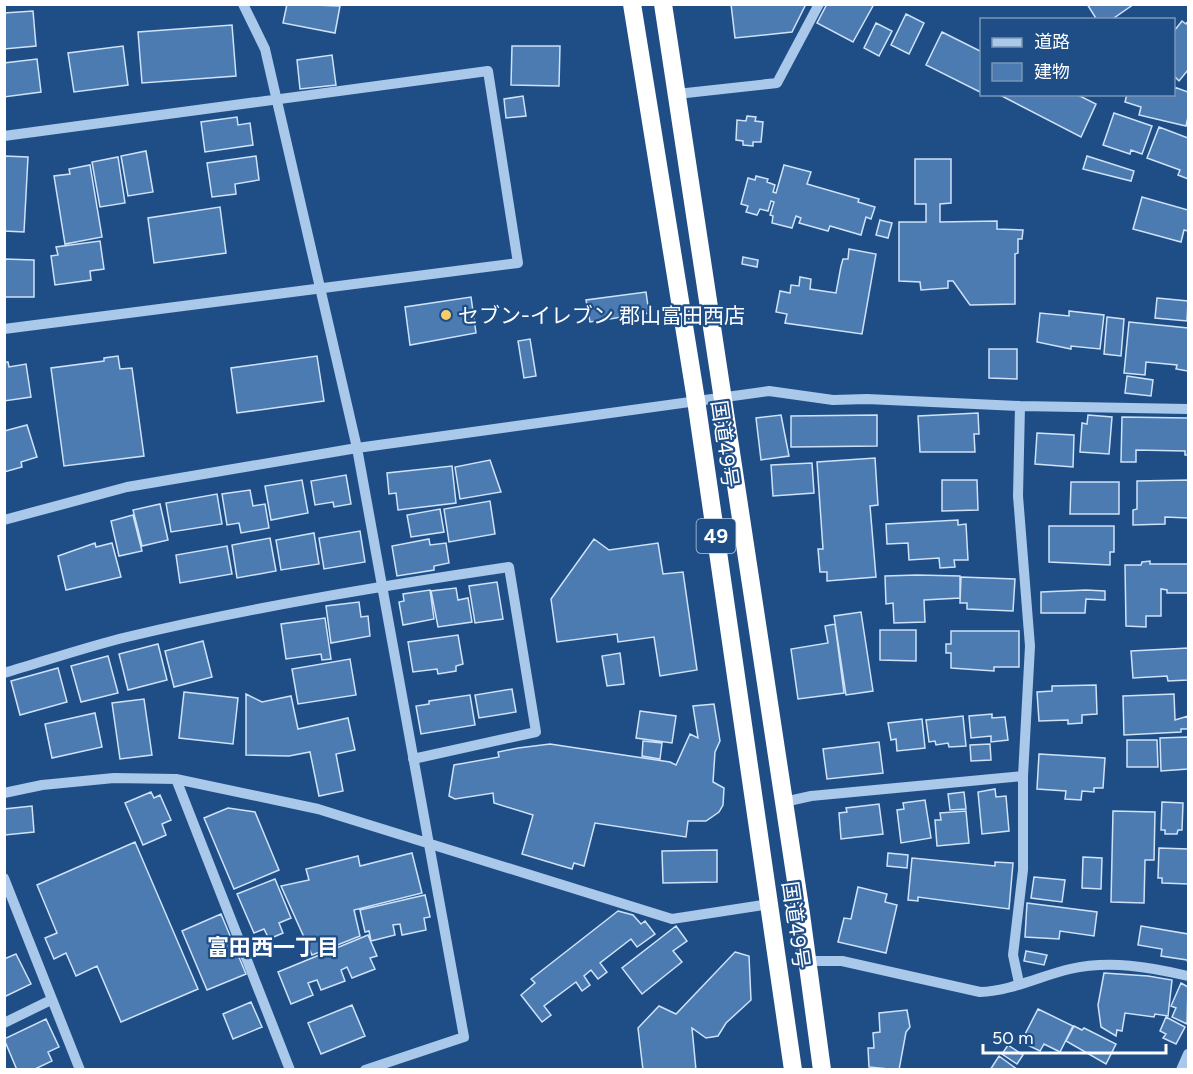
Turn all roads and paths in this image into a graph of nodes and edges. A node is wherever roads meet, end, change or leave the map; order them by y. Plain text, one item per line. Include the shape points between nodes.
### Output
1 (243, 4) edge
2 (632, 4) edge
3 (663, 4) edge
4 (819, 4) edge
5 (677, 94) junction
6 (276, 99) junction
7 (4, 136) edge
8 (322, 288) junction
9 (4, 329) edge
10 (722, 399) junction
11 (696, 400) junction
12 (1020, 406) junction
13 (1188, 409) edge
14 (357, 448) junction
15 (4, 520) edge
16 (382, 586) junction
17 (4, 673) edge
18 (413, 759) junction
19 (1023, 776) junction
20 (176, 780) junction
21 (4, 793) edge
22 (784, 802) junction
23 (428, 842) junction
24 (4, 878) edge
25 (770, 904) junction
26 (807, 961) junction
27 (1188, 976) edge
28 (1019, 983) junction
29 (51, 1000) junction
30 (4, 1023) edge
31 (1188, 1054) edge
32 (80, 1070) edge
33 (290, 1070) edge
34 (365, 1070) edge
35 (793, 1070) edge
36 (822, 1070) edge
37 (1181, 1070) edge

1 - 6 street via 265,49
2 - 11 highway, 国道49号 / 49
3 - 5 highway, 国道49号 / 49
4 - 5 street via 777,83
5 - 10 highway, 国道49号 / 49
6 - 7 street
6 - 8 street
6 - 8 street via 488,71 519,263
8 - 9 street
8 - 14 street
10 - 11 street
10 - 12 street via 769,391 833,400
10 - 22 highway, 国道49号 / 49
11 - 14 street
11 - 25 highway, 国道49号 / 49
12 - 13 street
12 - 19 street via 1018,496 1030,645
14 - 15 street via 127,487
14 - 16 street
16 - 17 street via 126,638
16 - 18 street
16 - 18 street via 509,567 536,732
18 - 23 street
19 - 22 street via 811,796
19 - 28 street via 1023,870 1013,955
20 - 21 street via 114,778
20 - 23 street via 318,808
20 - 33 street
22 - 26 highway, 国道49号 / 49
23 - 25 street via 672,919
23 - 34 street via 464,1037
24 - 29 street
25 - 35 highway, 国道49号 / 49
26 - 28 street via 842,961 980,992
26 - 36 highway, 国道49号 / 49
27 - 28 street via 1145,966 1091,965
29 - 30 street
29 - 32 street
31 - 37 street

